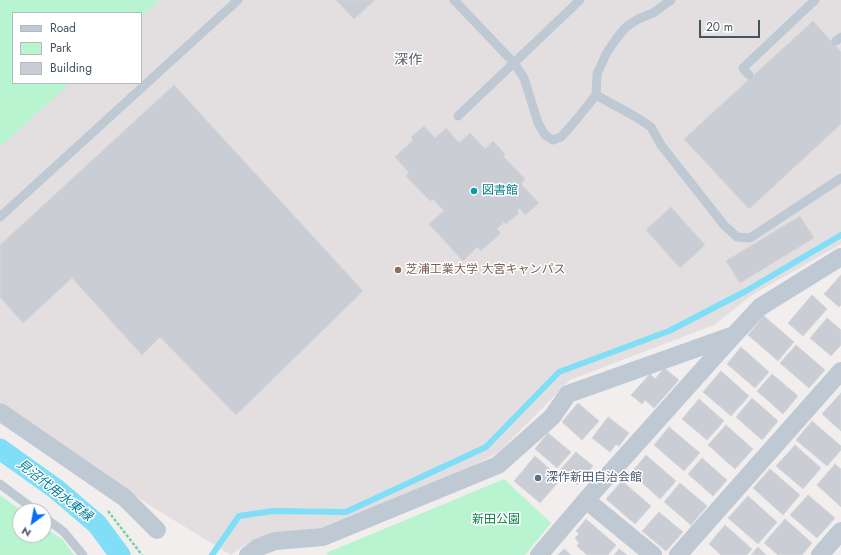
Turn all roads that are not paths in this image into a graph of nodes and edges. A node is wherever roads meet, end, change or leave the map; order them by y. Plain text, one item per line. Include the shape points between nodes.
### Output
1 (238, 0) edge
2 (454, 0) edge
3 (580, 0) edge
4 (671, 0) edge
5 (815, 0) edge
6 (514, 63) junction
7 (749, 74) dead end
8 (596, 95) junction
9 (458, 116) dead end
10 (841, 178) edge
11 (0, 216) edge
12 (841, 257) edge
13 (734, 335) junction
14 (841, 371) edge
15 (0, 412) edge
16 (0, 484) edge
17 (586, 500) junction
18 (25, 503) edge
19 (52, 523) edge
20 (157, 530) dead end
21 (841, 531) edge
22 (255, 553) edge
23 (83, 555) edge
24 (539, 555) edge
25 (653, 555) edge
26 (678, 555) edge
27 (820, 555) edge

1 - 11 lane
2 - 6 lane
3 - 6 lane
4 - 8 lane via 654,13 626,27 616,39 597,74
5 - 7 lane via 743,68
6 - 8 lane via 524,78 538,124 545,135 553,140 561,137
6 - 9 lane
8 - 10 lane via 651,127 661,145 724,225 737,237 750,238
12 - 13 street via 760,307
13 - 17 street
13 - 22 street via 568,394 552,417 498,465 323,537 275,541
14 - 26 street
15 - 20 street via 125,498
16 - 18 lane
17 - 24 street
17 - 25 street
19 - 23 lane via 64,532
21 - 27 street

